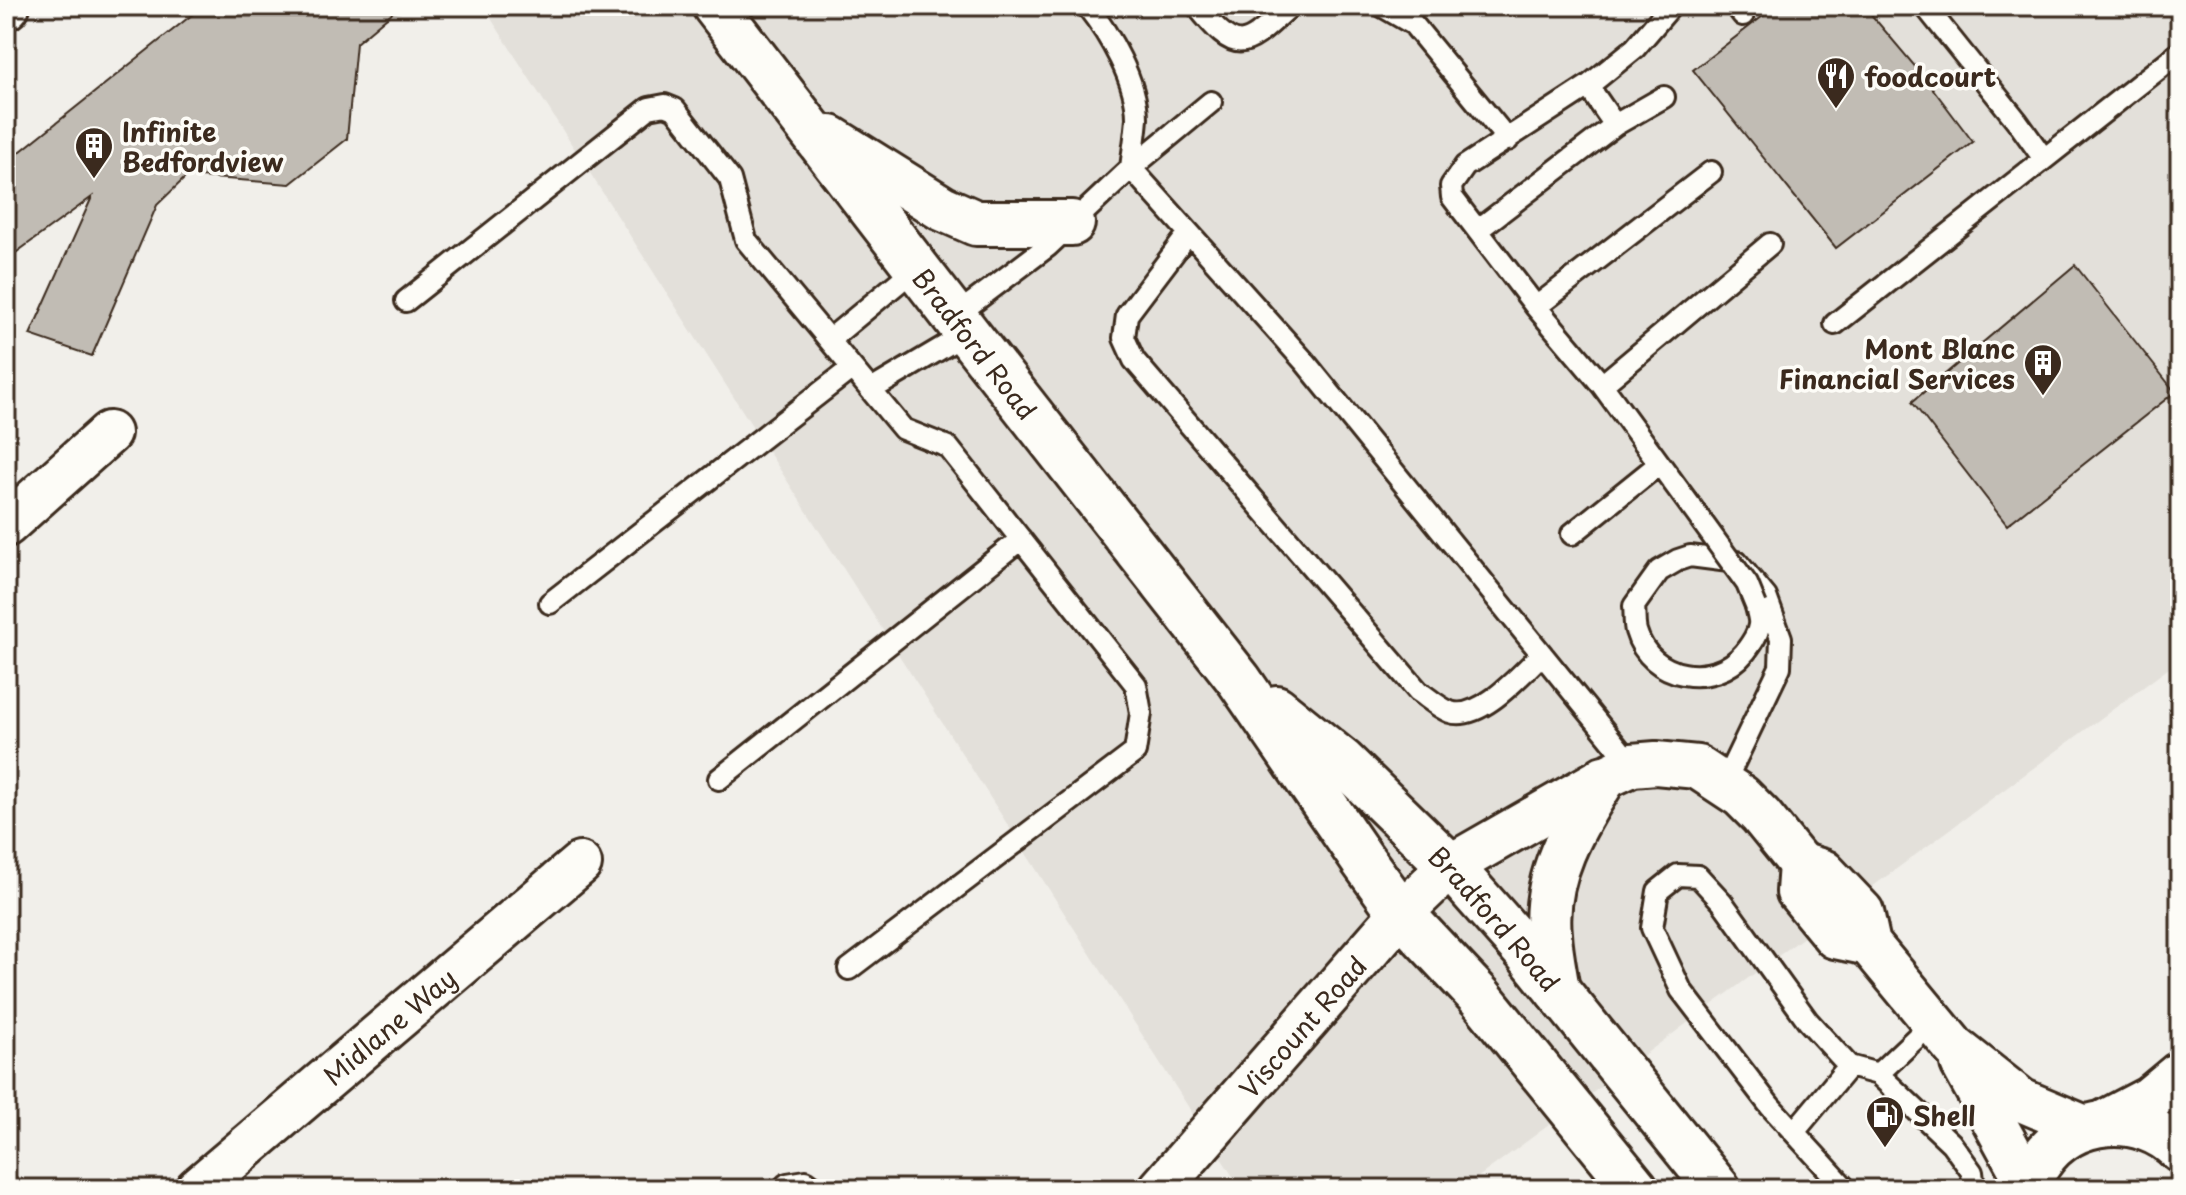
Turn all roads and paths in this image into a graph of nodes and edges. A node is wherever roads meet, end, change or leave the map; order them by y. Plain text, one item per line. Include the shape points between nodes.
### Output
1 (715, 6) edge
2 (1087, 6) edge
3 (1197, 6) edge
4 (1290, 6) edge
5 (1382, 6) edge
6 (1671, 6) edge
7 (1925, 6) edge
8 (2180, 52) edge
9 (1588, 86) junction
10 (1664, 97) dead end
11 (1211, 102) dead end
12 (805, 122) junction
13 (1615, 125) junction
14 (1508, 140) junction
15 (2044, 159) junction
16 (1131, 168) junction
17 (1711, 172) dead end
18 (1072, 223) junction
19 (1479, 229) junction
20 (1189, 233) junction
21 (1770, 244) dead end
22 (917, 267) junction
23 (406, 301) dead end
24 (1536, 307) junction
25 (1835, 324) dead end
26 (961, 325) junction
27 (829, 340) junction
28 (852, 368) junction
29 (1602, 385) junction
30 (871, 390) junction
31 (109, 433) dead end
32 (1659, 464) junction
33 (6, 525) edge
34 (1572, 534) dead end
35 (1021, 539) junction
36 (550, 603) dead end
37 (1542, 654) junction
38 (1239, 680) junction
39 (1618, 772) junction
40 (719, 779) dead end
41 (1724, 784) junction
42 (580, 864) dead end
43 (1450, 866) junction
44 (1401, 913) junction
45 (849, 969) dead end
46 (1557, 990) junction
47 (1944, 1035) junction
48 (1849, 1066) junction
49 (1878, 1074) junction
50 (2180, 1074) edge
51 (2096, 1125) junction
52 (1794, 1132) junction
53 (2180, 1150) edge
54 (2026, 1186) edge
55 (197, 1189) edge
56 (782, 1189) edge
57 (817, 1189) edge
58 (1160, 1189) edge
59 (1636, 1189) edge
60 (1718, 1189) edge
61 (1846, 1189) edge
62 (1974, 1189) edge

1 - 12 street, Bradford Road
2 - 16 lane via 1109,35 1133,98 1137,115
3 - 4 lane via 1218,32 1237,43 1260,34
5 - 14 lane via 1413,24
6 - 9 lane via 1635,48
7 - 15 lane
8 - 15 lane
9 - 13 lane
9 - 14 lane
10 - 13 lane
11 - 16 lane
12 - 18 street via 942,208 976,223
12 - 22 street, Bradford Road
13 - 19 lane
14 - 19 lane via 1465,166 1451,186 1452,197
15 - 25 lane
16 - 18 lane
16 - 20 lane
17 - 24 lane
18 - 26 lane
19 - 24 lane
20 - 37 lane via 1304,361
20 - 37 lane via 1127,315 1124,338 1134,360 1418,691 1449,712 1470,713 1506,689
21 - 29 lane
22 - 26 street, Bradford Road
22 - 27 lane
23 - 27 lane via 649,108 665,105 675,109 730,179 746,240
24 - 29 lane
26 - 30 lane
26 - 38 street, Bradford Road
27 - 28 lane
28 - 30 lane
28 - 36 lane
29 - 32 lane
30 - 35 lane via 903,429 948,447
31 - 33 street
32 - 34 lane
32 - 41 lane, bridge via 1692,508 1747,584 1759,624 1739,660 1721,671 1691,677 1667,670 1647,653 1636,631 1634,606 1659,571 1690,556 1737,562 1766,597 1781,638 1780,667
35 - 40 lane
35 - 45 lane via 1136,685 1141,713 1135,752
37 - 39 lane
38 - 43 street, Bradford Road via 1343,762
38 - 44 street, Bradford Road
39 - 41 street via 1656,763 1697,767
39 - 43 street, Viscount Road
39 - 46 street via 1570,832 1559,859 1548,931
41 - 47 street via 1761,816 1800,864 1798,892 1835,937 1869,944
42 - 55 street, Midlane Way
43 - 44 street, Viscount Road
43 - 46 street, Bradford Road
44 - 58 street, Viscount Road
44 - 59 street, Bradford Road via 1481,998
46 - 60 street, Bradford Road
47 - 49 lane
47 - 51 street via 2021,1100
47 - 54 street
48 - 49 lane
48 - 52 lane
48 - 52 lane via 1808,1021 1698,876 1678,875 1658,891 1652,928 1681,990
49 - 62 lane via 1951,1143 1972,1172
50 - 51 street via 2150,1099
51 - 53 street via 2139,1125
51 - 54 street via 2050,1148
52 - 61 lane
56 - 57 lane via 806,1181

